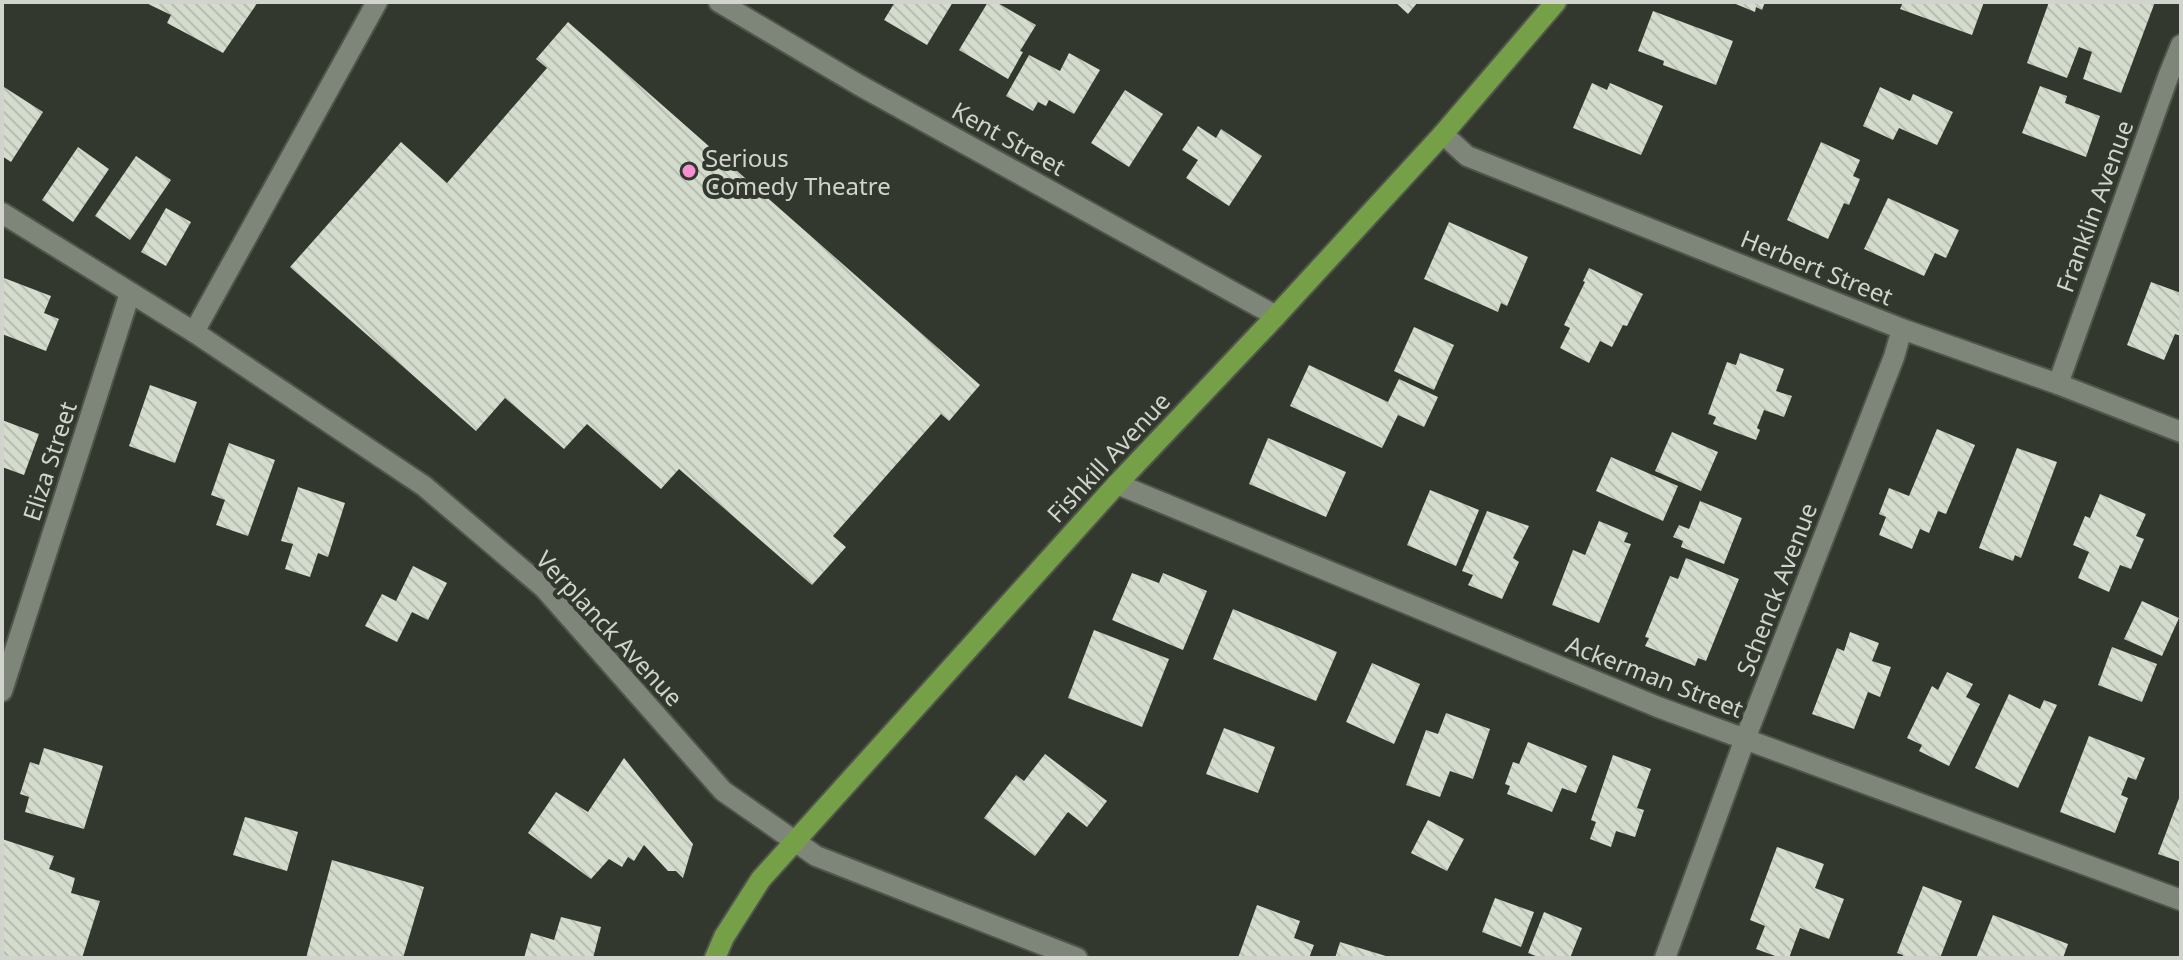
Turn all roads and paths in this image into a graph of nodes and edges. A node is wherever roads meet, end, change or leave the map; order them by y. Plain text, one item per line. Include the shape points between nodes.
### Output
1 (377, 2) edge
2 (719, 2) edge
3 (1556, 2) edge
4 (2181, 45) edge
5 (1443, 134) junction
6 (2, 213) edge
7 (130, 293) junction
8 (1276, 316) junction
9 (1902, 329) junction
10 (194, 332) junction
11 (2058, 384) junction
12 (2181, 432) edge
13 (1117, 484) junction
14 (2, 691) edge
15 (1745, 739) junction
16 (795, 841) junction
17 (2181, 900) edge
18 (715, 958) edge
19 (1077, 958) edge
20 (1665, 958) edge

1 - 10 street
2 - 8 street, Kent Street
3 - 5 main road, Fishkill Avenue
4 - 11 street, Franklin Avenue
5 - 8 main road, Fishkill Avenue
5 - 9 street, Herbert Street via 1467,156
6 - 7 street, Verplanck Avenue
7 - 10 street, Verplanck Avenue
7 - 14 street, Eliza Street
8 - 13 main road, Fishkill Avenue
9 - 11 street, Herbert Street
9 - 15 street, Schenck Avenue
10 - 16 street, Verplanck Avenue via 436,496 544,588 723,791
11 - 12 street, Herbert Street
13 - 15 street, Ackerman Street
13 - 16 main road, Fishkill Avenue
15 - 17 street, Ackerman Street
15 - 20 street, Schenck Avenue
16 - 18 main road, Fishkill Avenue via 761,879
16 - 19 street, Verplanck Avenue via 816,856

